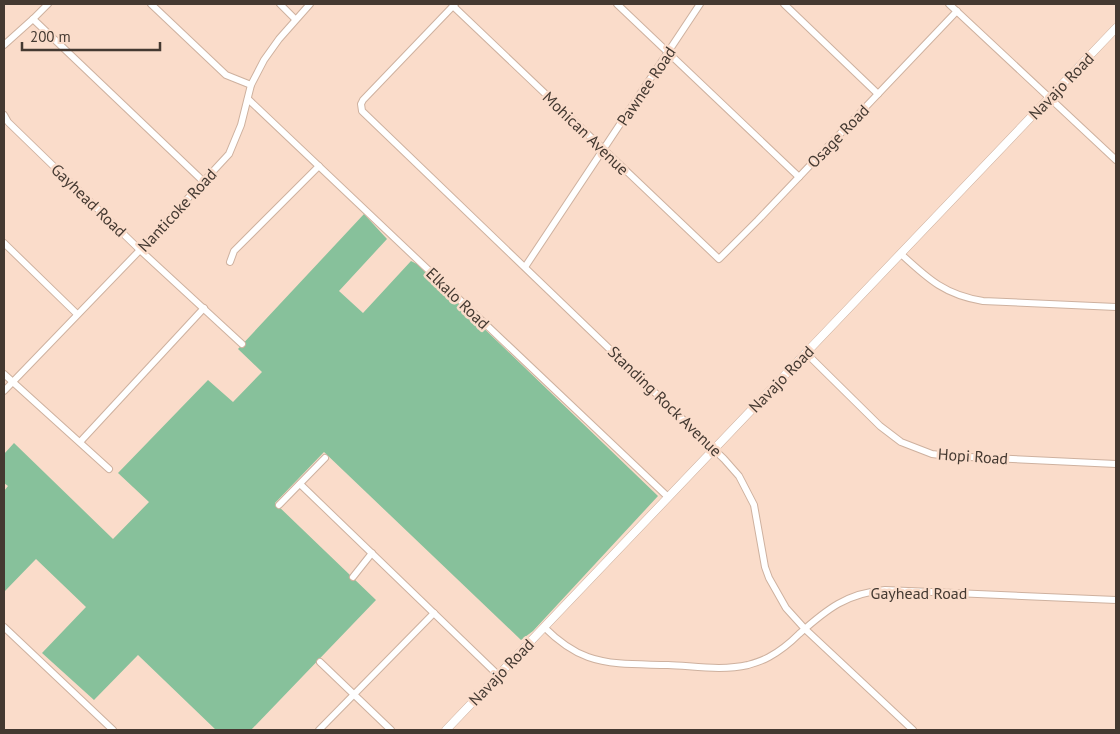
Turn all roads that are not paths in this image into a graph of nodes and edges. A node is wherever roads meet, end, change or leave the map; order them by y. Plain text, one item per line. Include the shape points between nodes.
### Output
1 (48, 4) edge
2 (151, 4) edge
3 (280, 4) edge
4 (310, 4) edge
5 (617, 4) edge
6 (700, 4) edge
7 (784, 4) edge
8 (949, 4) edge
9 (454, 5) edge
10 (957, 11) junction
11 (34, 19) junction
12 (296, 19) junction
13 (1116, 28) edge
14 (4, 45) edge
15 (668, 53) junction
16 (251, 85) junction
17 (878, 94) junction
18 (1050, 98) junction
19 (248, 99) junction
20 (4, 115) edge
21 (604, 149) junction
22 (1116, 160) edge
23 (319, 166) junction
24 (799, 177) junction
25 (204, 182) junction
26 (4, 243) edge
27 (140, 250) junction
28 (901, 254) junction
29 (719, 259) joint
30 (230, 262) dead end
31 (525, 267) junction
32 (1116, 306) edge
33 (204, 308) junction
34 (76, 314) junction
35 (242, 344) dead end
36 (806, 353) junction
37 (4, 374) edge
38 (12, 382) junction
39 (4, 391) edge
40 (80, 442) junction
41 (715, 449) junction
42 (325, 458) dead end
43 (1116, 464) edge
44 (108, 469) dead end
45 (300, 484) junction
46 (668, 497) junction
47 (279, 505) dead end
48 (372, 554) junction
49 (353, 576) dead end
50 (1116, 600) edge
51 (434, 613) junction
52 (4, 627) edge
53 (544, 628) junction
54 (805, 629) junction
55 (320, 662) dead end
56 (498, 675) junction
57 (353, 694) junction
58 (113, 730) edge
59 (319, 730) edge
60 (391, 730) edge
61 (446, 730) edge
62 (912, 730) edge

1 - 11 street
2 - 16 street via 226,75
3 - 12 street
4 - 12 street, Nanticoke Road
5 - 15 street
6 - 15 street, Pawnee Road
7 - 17 street
8 - 10 street
9 - 21 street, Mohican Avenue
9 - 31 street, Standing Rock Avenue via 363,100 361,107 365,115
10 - 17 street, Osage Road
10 - 18 street
11 - 14 street
11 - 25 street
12 - 16 street, Nanticoke Road via 264,60
13 - 18 main road, Navajo Road
15 - 21 street, Pawnee Road
15 - 24 street
16 - 19 street, Nanticoke Road
17 - 24 street, Osage Road
18 - 22 street
18 - 28 main road, Navajo Road
19 - 23 street, Elkalo Road
19 - 25 street, Nanticoke Road via 230,154
20 - 27 street, Gayhead Road
21 - 29 street, Mohican Avenue
21 - 31 street, Pawnee Road
23 - 30 street via 234,251
23 - 46 street, Elkalo Road
24 - 29 street, Osage Road
25 - 27 street, Nanticoke Road
26 - 34 street
27 - 33 street, Gayhead Road
27 - 34 street, Nanticoke Road
28 - 32 street via 940,286 969,298
28 - 36 main road, Navajo Road
31 - 41 street, Standing Rock Avenue
33 - 35 street, Gayhead Road
33 - 40 street
34 - 38 street, Nanticoke Road
36 - 41 main road, Navajo Road
36 - 43 street, Hopi Road via 880,426 916,449 948,456
37 - 38 street
38 - 39 street, Nanticoke Road
38 - 40 street
40 - 44 street
41 - 46 main road, Navajo Road
41 - 54 street, Standing Rock Avenue via 749,492 769,578 786,608
42 - 45 street
45 - 47 street
45 - 48 street
46 - 53 main road, Navajo Road
48 - 49 street
48 - 51 street
50 - 54 street, Gayhead Road via 873,591 841,601
51 - 56 street
51 - 57 street
52 - 58 street
53 - 54 street, Gayhead Road via 564,645 605,662 718,668 760,662
53 - 56 main road, Navajo Road
54 - 62 street, Standing Rock Avenue
55 - 57 street
56 - 61 main road, Navajo Road
57 - 59 street
57 - 60 street

